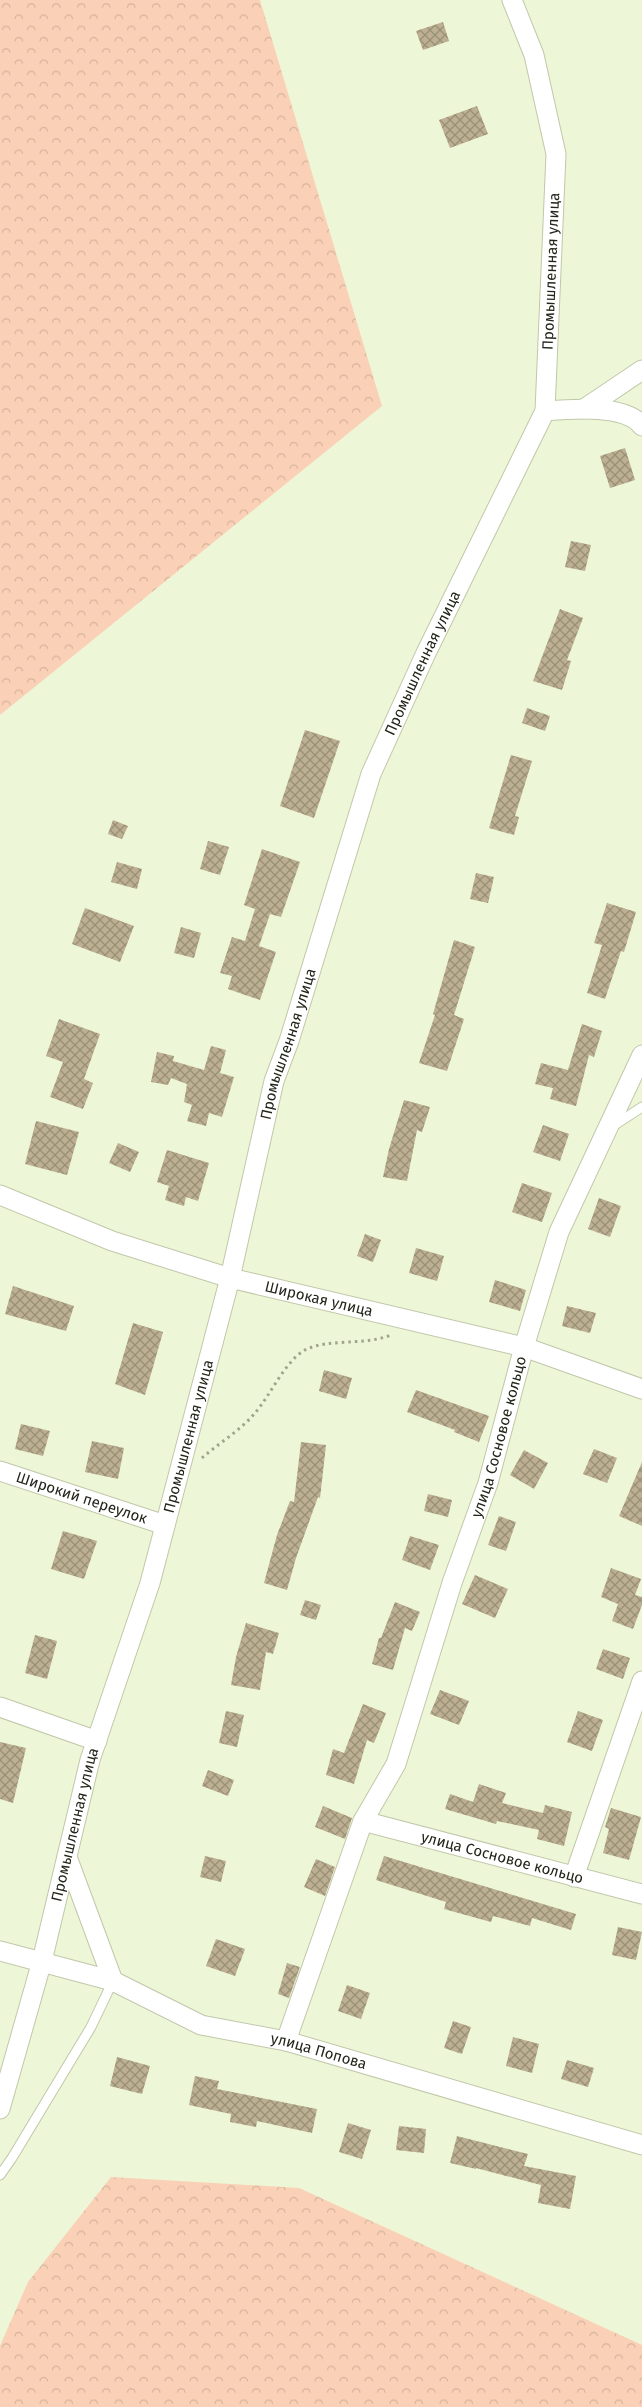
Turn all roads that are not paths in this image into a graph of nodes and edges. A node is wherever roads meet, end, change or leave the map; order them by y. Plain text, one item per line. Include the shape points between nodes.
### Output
1 (512, 0) edge
2 (642, 370) edge
3 (584, 408) junction
4 (545, 410) junction
5 (642, 426) edge
6 (642, 1055) edge
7 (642, 1107) edge
8 (607, 1130) junction
9 (0, 1195) edge
10 (230, 1278) junction
11 (524, 1347) junction
12 (642, 1389) edge
13 (0, 1471) edge
14 (165, 1525) junction
15 (642, 1681) edge
16 (0, 1707) edge
17 (97, 1741) junction
18 (363, 1821) junction
19 (67, 1857) junction
20 (574, 1877) junction
21 (642, 1894) edge
22 (0, 1951) edge
23 (42, 1961) junction
24 (113, 1981) junction
25 (286, 2041) junction
26 (0, 2109) edge
27 (642, 2145) edge
28 (0, 2175) edge

1 - 4 street, Промышленная улица via 534,55 556,154
2 - 3 street
3 - 4 street
3 - 5 street via 620,414
4 - 10 street, Промышленная улица via 370,774 274,1081
6 - 8 street, улица Сосновое кольцо
7 - 8 lane
8 - 11 street, улица Сосновое кольцо via 558,1232
9 - 10 street, Широкая улица via 112,1241
10 - 11 street, Широкая улица
10 - 14 street, Промышленная улица
11 - 12 street, Широкая улица
11 - 18 street, улица Сосновое кольцо via 488,1483 452,1582 396,1764
13 - 14 street, Широкий переулок
14 - 17 street, Промышленная улица via 150,1583
15 - 20 street
16 - 17 street
17 - 19 street, Промышленная улица
18 - 20 street, улица Сосновое кольцо
18 - 25 street, улица Сосновое кольцо
19 - 23 street, Промышленная улица
19 - 24 street
20 - 21 street, улица Сосновое кольцо
22 - 23 street, улица Попова
23 - 24 street, улица Попова
23 - 26 street, Промышленная улица
24 - 25 street, улица Попова via 201,2025
24 - 28 lane via 90,2027
25 - 27 street, улица Попова

